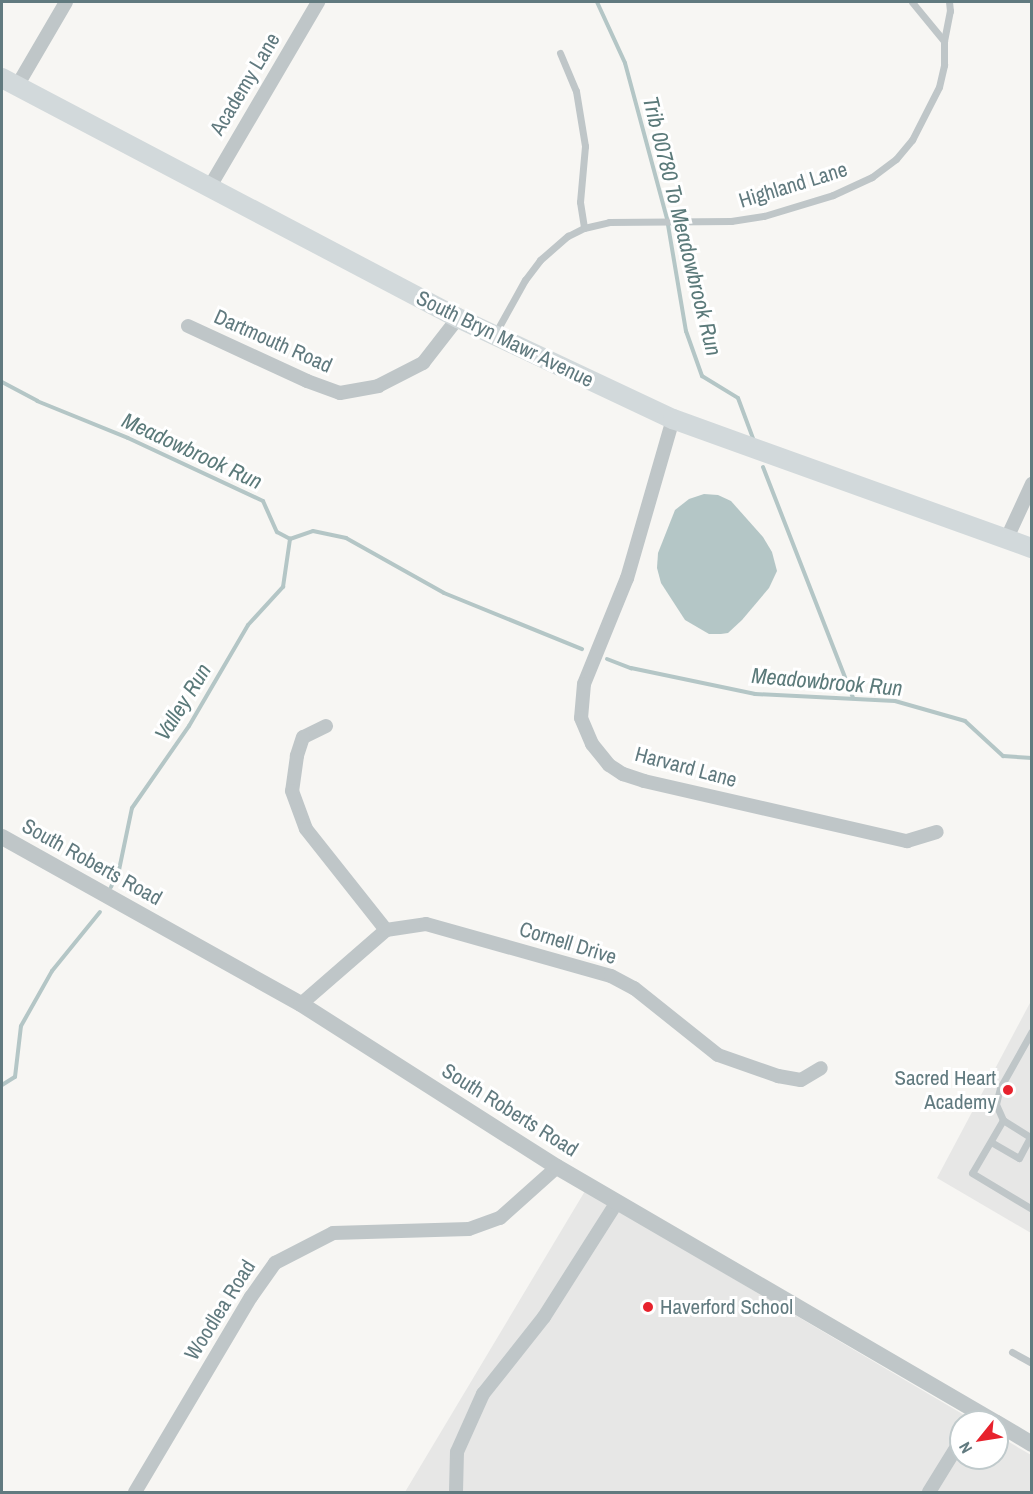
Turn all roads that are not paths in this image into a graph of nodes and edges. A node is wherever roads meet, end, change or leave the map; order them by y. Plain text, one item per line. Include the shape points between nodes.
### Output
1 (66, 2) edge
2 (318, 2) edge
3 (912, 2) edge
4 (949, 2) edge
5 (944, 41) junction
6 (560, 53) dead end
7 (9, 82) edge
8 (208, 188) junction
9 (584, 228) junction
10 (458, 318) junction
11 (188, 327) dead end
12 (494, 335) junction
13 (673, 419) junction
14 (1032, 484) edge
15 (1007, 538) junction
16 (1032, 548) edge
17 (326, 726) dead end
18 (937, 832) dead end
19 (2, 837) edge
20 (386, 930) junction
21 (301, 1004) junction
22 (1032, 1030) edge
23 (821, 1068) dead end
24 (1003, 1119) junction
25 (991, 1142) junction
26 (556, 1167) junction
27 (617, 1202) junction
28 (1032, 1209) edge
29 (1012, 1352) dead end
30 (1032, 1364) edge
31 (965, 1410) edge
32 (1009, 1431) edge
33 (1032, 1444) edge
34 (949, 1459) edge
35 (135, 1492) edge
36 (456, 1492) edge
37 (928, 1492) edge

1 - 7 street
2 - 8 street, Academy Lane
3 - 5 lane
4 - 5 lane, Highland Lane
5 - 9 lane, Highland Lane via 939,87 912,140 896,159 872,177 833,195 764,216 731,221 609,222
6 - 9 lane via 576,91 585,146 580,202
7 - 8 main road, South Bryn Mawr Avenue
8 - 10 main road, South Bryn Mawr Avenue
9 - 12 lane, Highland Lane via 540,260
10 - 11 street, Dartmouth Road via 423,363 378,386 340,393
10 - 12 main road, South Bryn Mawr Avenue
12 - 13 main road, South Bryn Mawr Avenue
13 - 15 main road, South Bryn Mawr Avenue
13 - 18 street, Harvard Lane via 627,578 584,684 581,718 592,744 609,765 644,782 907,841
14 - 15 street
15 - 16 main road, South Bryn Mawr Avenue
17 - 20 street via 303,737 292,791 306,829
19 - 21 street, South Roberts Road
20 - 21 street
20 - 23 street, Cornell Drive via 426,924 612,976 634,988 718,1055 801,1080
21 - 26 street, South Roberts Road
22 - 24 lane via 1000,1088 996,1104
24 - 25 lane
24 - 25 lane via 1030,1137 1019,1158
25 - 28 lane via 972,1173
26 - 27 street, South Roberts Road
26 - 35 street, Woodlea Road via 500,1218 469,1229 333,1233 275,1263
27 - 31 street, South Roberts Road
27 - 36 street via 544,1317 483,1394 457,1452
29 - 30 lane
32 - 33 street, South Roberts Road
34 - 37 street

